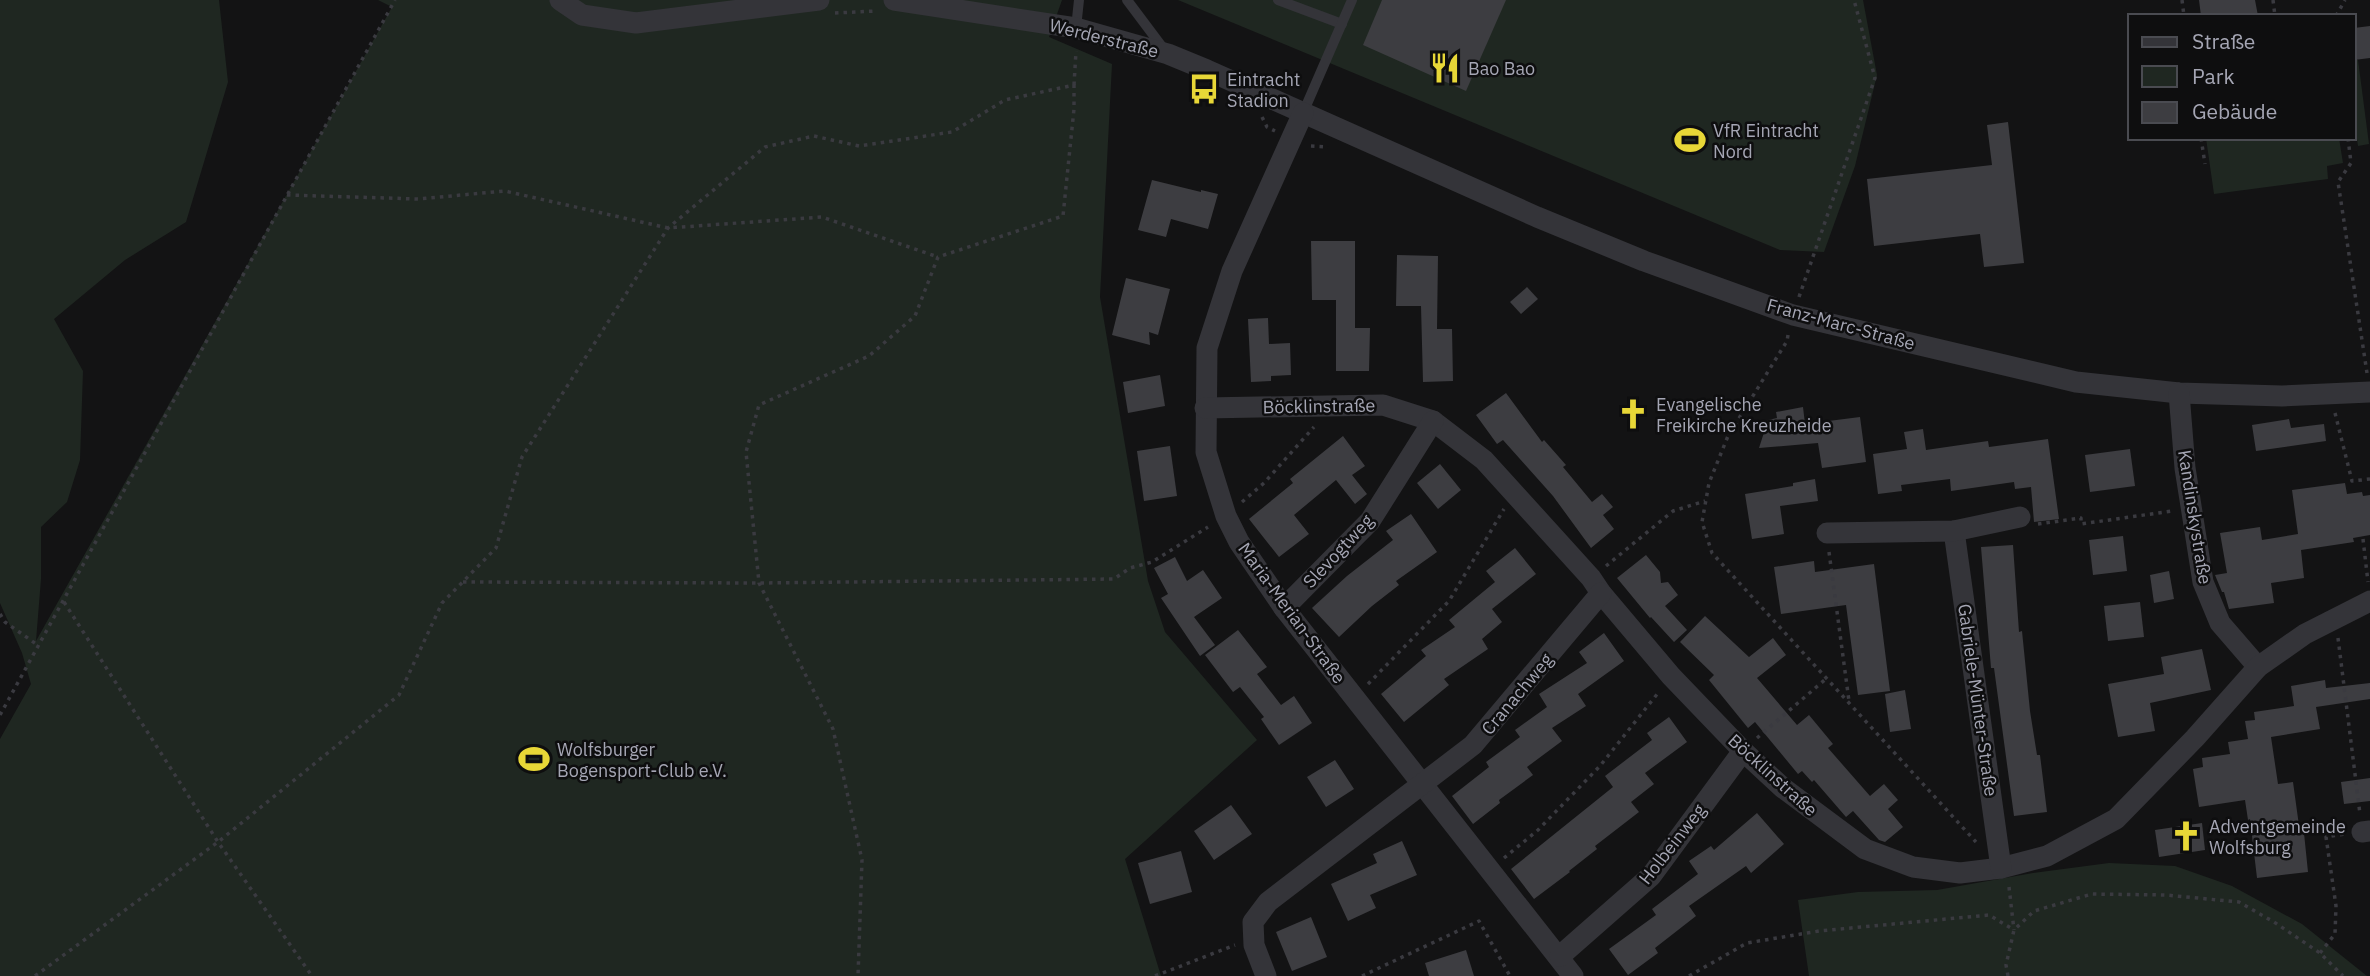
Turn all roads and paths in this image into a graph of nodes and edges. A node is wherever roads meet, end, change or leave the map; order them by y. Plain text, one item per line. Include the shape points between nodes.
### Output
1 (395, 0) edge
2 (560, 0) edge
3 (1079, 0) edge
4 (1127, 0) edge
5 (1278, 0) edge
6 (1352, 0) edge
7 (1854, 0) edge
8 (792, 1) edge
9 (826, 7) edge
10 (890, 7) edge
11 (1342, 24) junction
12 (1076, 28) junction
13 (1076, 51) dead end
14 (1168, 54) junction
15 (1074, 85) junction
16 (1256, 111) dead end
17 (1303, 113) junction
18 (1292, 139) junction
19 (2201, 140) edge
20 (2348, 140) edge
21 (2205, 164) dead end
22 (286, 195) junction
23 (668, 229) junction
24 (938, 257) junction
25 (1793, 315) junction
26 (2370, 392) edge
27 (2179, 394) junction
28 (1336, 405) junction
29 (2333, 407) dead end
30 (1205, 408) junction
31 (1433, 421) junction
32 (2370, 479) edge
33 (1514, 492) junction
34 (1705, 501) junction
35 (2190, 509) junction
36 (1226, 516) junction
37 (2020, 517) joint
38 (1954, 531) junction
39 (1826, 533) joint
40 (2363, 539) dead end
41 (462, 582) junction
42 (759, 583) junction
43 (1596, 586) junction
44 (64, 601) junction
45 (2370, 601) edge
46 (1284, 608) junction
47 (0, 614) edge
48 (2336, 619) junction
49 (38, 646) junction
50 (2258, 667) junction
51 (1671, 676) junction
52 (1827, 678) junction
53 (1354, 698) junction
54 (1849, 703) junction
55 (0, 715) edge
56 (1743, 751) junction
57 (1423, 784) junction
58 (2366, 832) edge
59 (218, 842) junction
60 (2001, 868) junction
61 (1489, 871) junction
62 (2014, 930) junction
63 (1254, 937) junction
64 (2320, 953) junction
65 (1560, 956) junction
66 (35, 976) edge
67 (312, 976) edge
68 (858, 976) edge
69 (1155, 976) edge
70 (1266, 976) edge
71 (1362, 976) edge
72 (1510, 976) edge
73 (1573, 976) edge
74 (1689, 976) edge
75 (2008, 976) edge
76 (2343, 976) edge

1 - 22 path
2 - 8 street via 582,15 636,23
3 - 12 lane
4 - 14 lane
5 - 11 lane
6 - 11 lane
7 - 25 path via 1875,78
8 - 9 street
9 - 10 path
10 - 12 street, Werderstraße
11 - 17 lane
12 - 14 street, Werderstraße
13 - 15 path
14 - 17 street, Werderstraße
15 - 23 path via 1005,100 952,132 859,146 814,136 765,147
15 - 24 path via 1063,216
16 - 18 path via 1266,127
17 - 18 street, Maria-Merian-Straße
17 - 25 street, Franz-Marc-Straße via 1632,257
18 - 30 street, Maria-Merian-Straße via 1232,271 1207,348
19 - 21 path
20 - 26 path via 2351,163 2338,182
22 - 23 path via 418,199 505,191
22 - 44 path
23 - 24 path via 821,217
23 - 41 path via 522,457 495,548
24 - 42 path via 915,316 869,356 759,405 746,452
25 - 27 street, Franz-Marc-Straße via 2076,382
25 - 34 path via 1787,341 1728,436
26 - 27 street, Franz-Marc-Straße
27 - 35 street, Kandinskystraße
28 - 30 street, Böcklinstraße
28 - 31 street, Böcklinstraße via 1383,405
28 - 36 path via 1264,483
29 - 32 path via 2352,481
30 - 36 street, Maria-Merian-Straße via 1206,452
31 - 33 street, Böcklinstraße via 1484,460
31 - 46 street, Slevogtweg via 1370,521
33 - 43 street, Böcklinstraße
33 - 53 path via 1449,601
34 - 43 path via 1673,511
34 - 52 path via 1702,522 1713,553
35 - 37 path via 2081,524 2081,519 2021,526
35 - 50 street, Kandinskystraße via 2203,582 2220,622
36 - 42 path via 1153,562 1130,568 1114,579
36 - 46 street, Maria-Merian-Straße
37 - 38 street
38 - 39 street
38 - 60 street, Gabriele-Münter-Straße
39 - 54 path
40 - 45 path
41 - 42 path
41 - 59 path via 442,603 399,695
42 - 68 path via 833,729 863,860
43 - 51 street, Böcklinstraße
43 - 57 street, Cranachweg via 1473,745
44 - 49 path
44 - 59 path
45 - 48 street, Böcklinstraße
46 - 53 street, Maria-Merian-Straße
47 - 49 path
48 - 50 street, Böcklinstraße
48 - 58 path
49 - 55 path
50 - 60 street, Böcklinstraße via 2116,819 2047,856
51 - 56 street, Böcklinstraße
51 - 61 path via 1600,766 1538,830
52 - 54 path
52 - 56 path
53 - 57 street, Maria-Merian-Straße
54 - 60 path
56 - 60 street, Böcklinstraße via 1783,788 1865,849 1913,867 1959,873
56 - 65 street, Holbeinweg via 1651,876
57 - 61 street, Maria-Merian-Straße
57 - 63 street, Cranachweg via 1268,902 1253,922
58 - 64 path via 2326,837 2336,920 2335,934
59 - 66 path
59 - 67 path
60 - 62 path via 2011,891
61 - 65 street, Maria-Merian-Straße
62 - 64 path via 2034,911 2092,894 2166,895 2239,902
62 - 74 path via 1989,915 1819,931 1747,943
62 - 75 path
63 - 69 path
63 - 70 street
64 - 76 path
65 - 73 street, Maria-Merian-Straße
71 - 72 path via 1479,921

